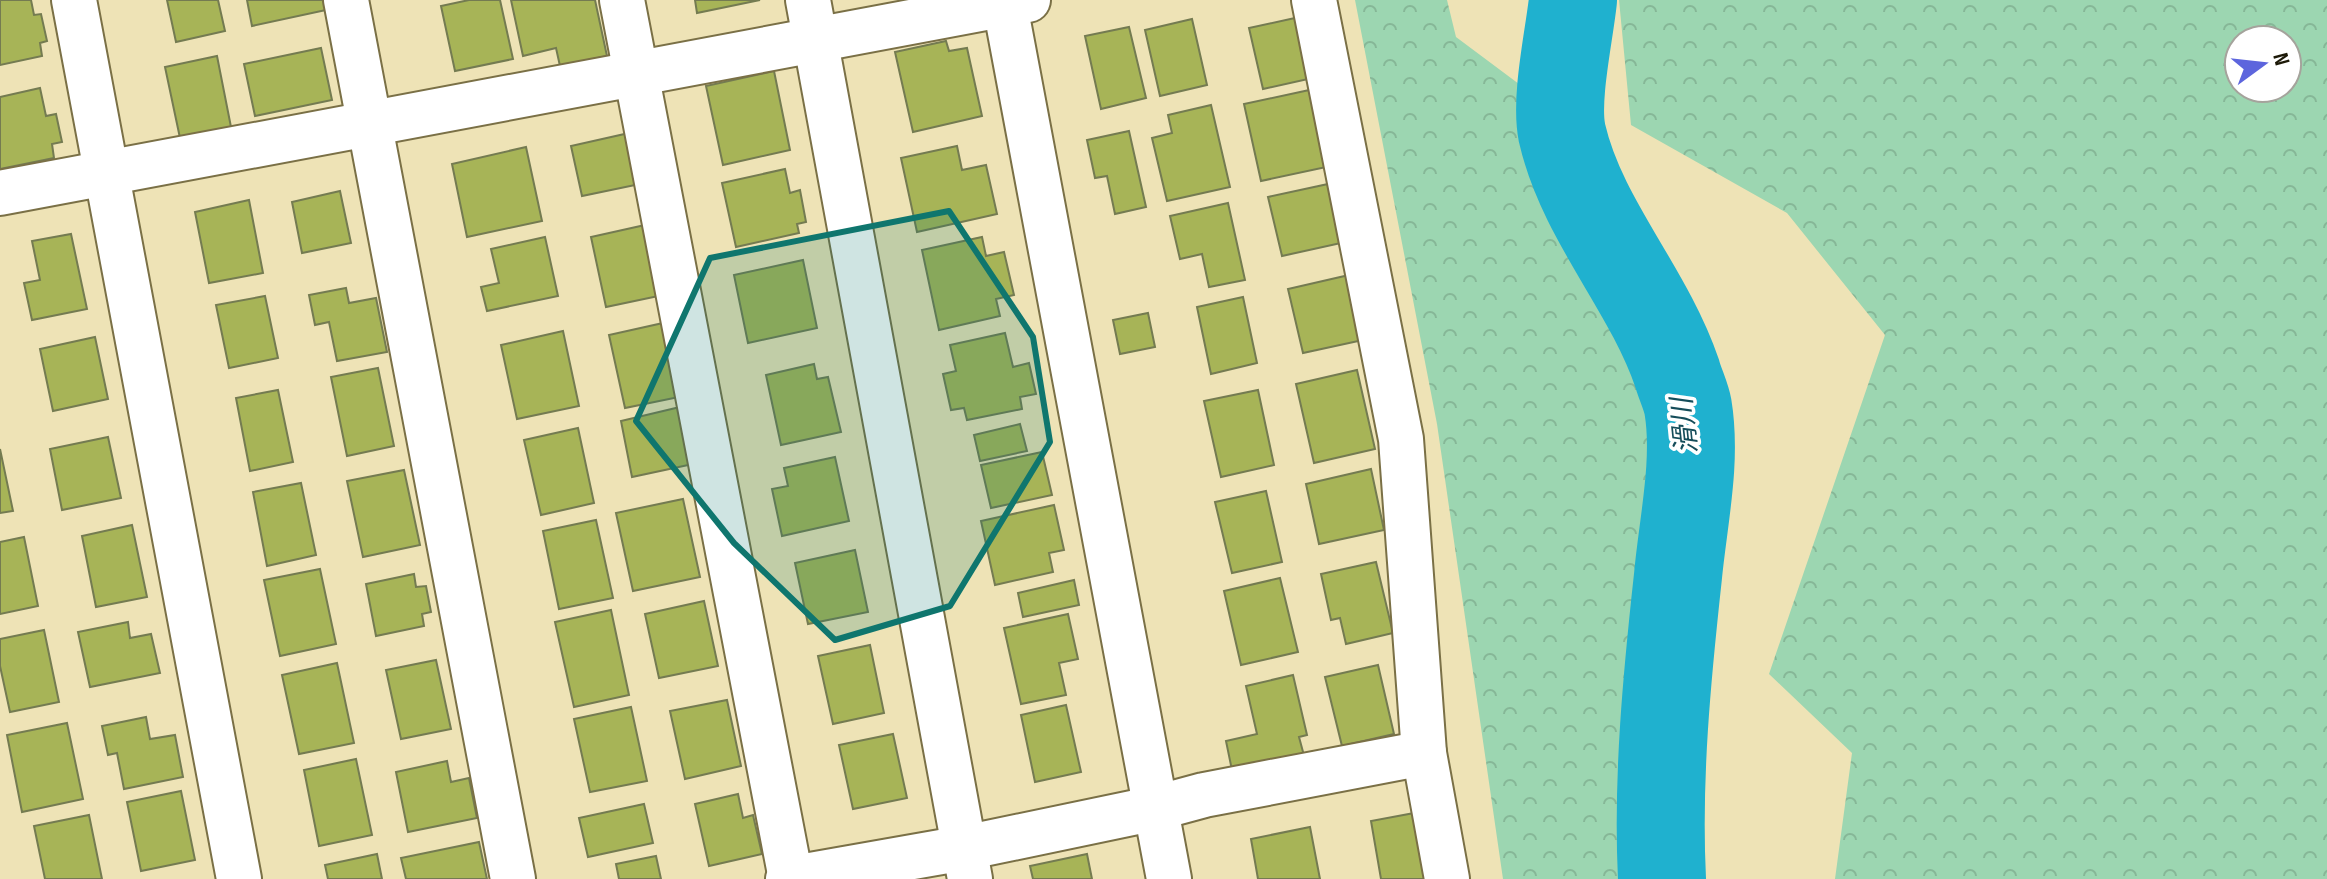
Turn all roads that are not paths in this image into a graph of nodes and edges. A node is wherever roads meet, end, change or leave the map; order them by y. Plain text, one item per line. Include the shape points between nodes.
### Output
1 (74, 0) edge
2 (346, 0) edge
3 (622, 0) edge
4 (1314, 0) edge
5 (1012, 1) edge
6 (812, 20) edge
7 (636, 73) junction
8 (369, 122) junction
9 (106, 172) junction
10 (0, 193) edge
11 (1424, 753) junction
12 (1156, 808) junction
13 (967, 864) edge
14 (239, 879) edge
15 (513, 879) edge
16 (790, 879) edge
17 (1169, 879) edge
18 (1447, 879) edge

1 - 9 street
2 - 8 street
3 - 7 street
4 - 11 street via 1401,439
5 - 6 street
5 - 12 street
6 - 7 street
6 - 13 street
7 - 8 street
7 - 16 street
8 - 9 street
8 - 15 street
9 - 10 street
9 - 14 street
11 - 12 street
11 - 18 street
12 - 13 street
12 - 17 street
13 - 16 street

